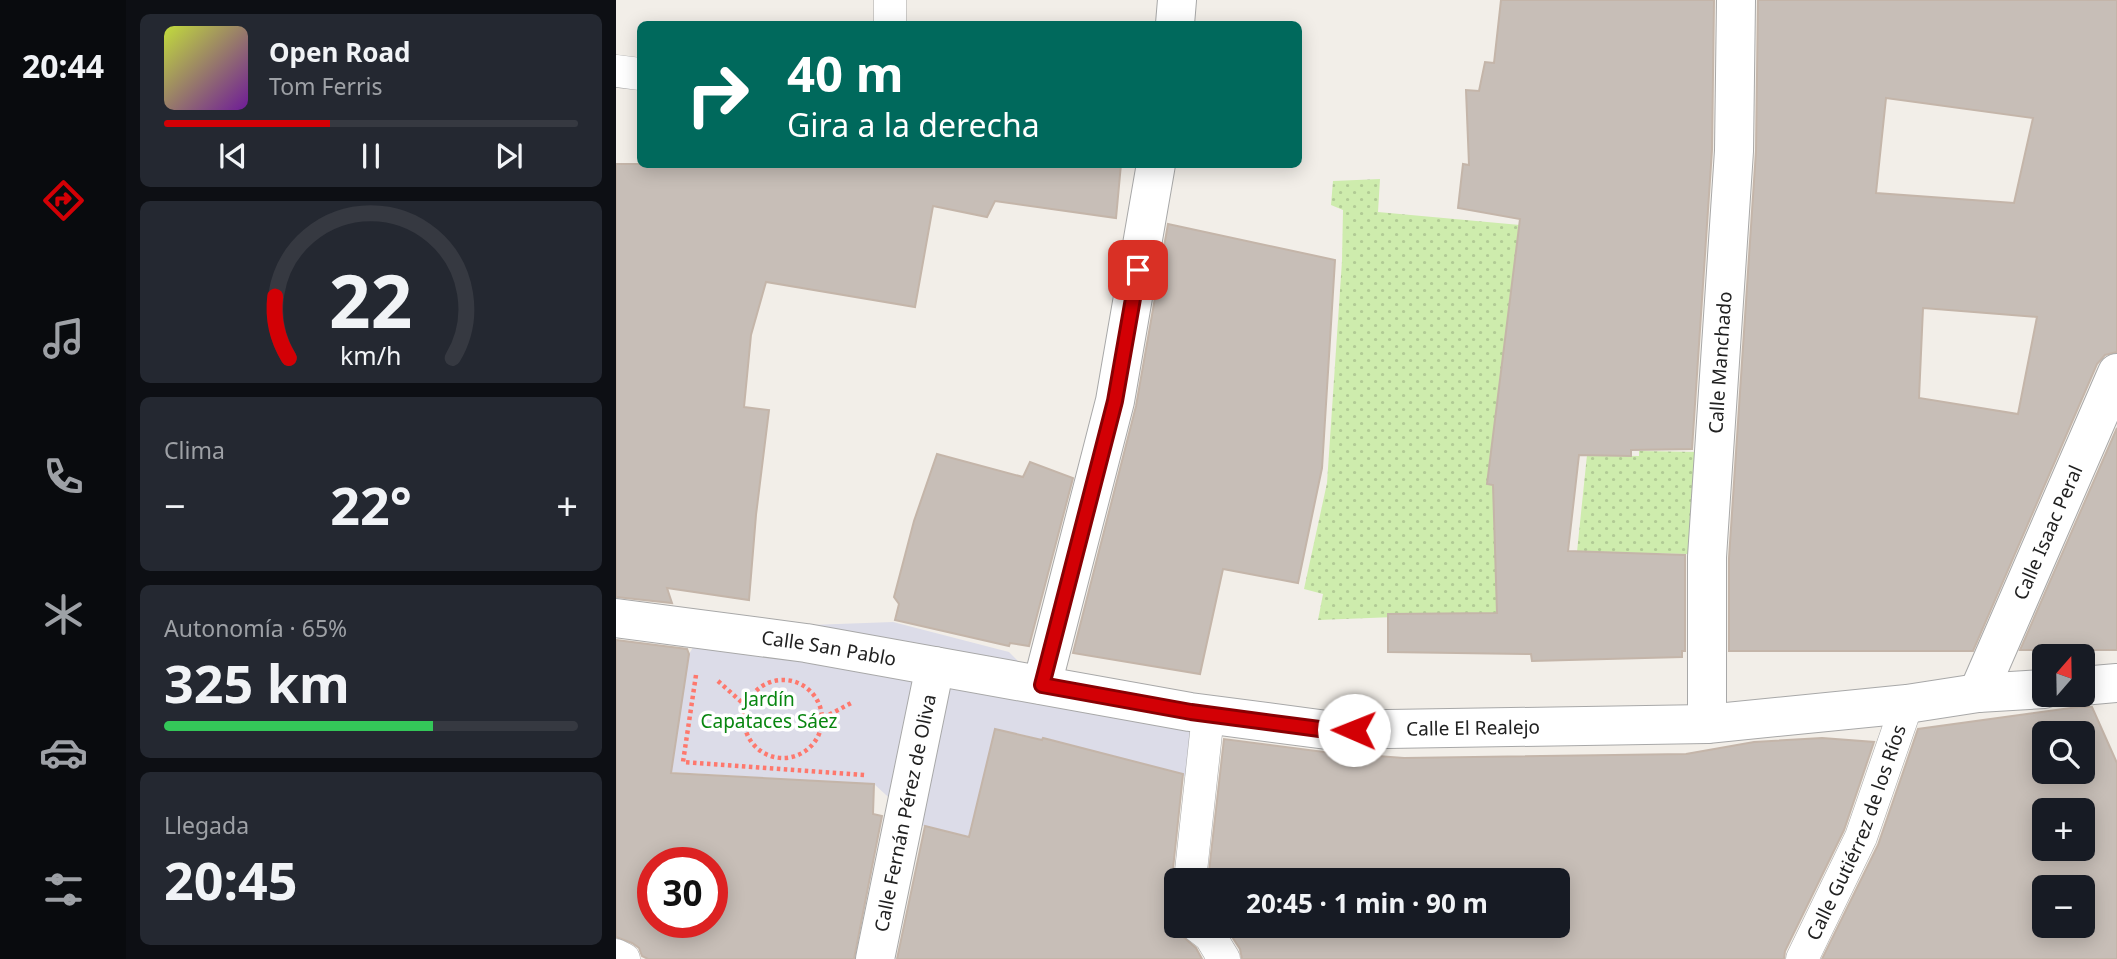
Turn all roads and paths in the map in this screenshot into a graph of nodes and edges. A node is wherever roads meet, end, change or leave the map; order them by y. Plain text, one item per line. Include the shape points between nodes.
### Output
1 (890, 0) edge
2 (1177, 0) edge
3 (1736, 0) edge
4 (890, 21) edge
5 (1175, 21) edge
6 (616, 71) edge
7 (637, 74) edge
8 (1155, 168) edge
9 (2117, 373) edge
10 (616, 618) edge
11 (701, 646) junction
12 (935, 666) junction
13 (1042, 685) junction
14 (2032, 690) edge
15 (1978, 693) junction
16 (1907, 704) junction
17 (746, 706) junction
18 (1208, 715) junction
19 (1707, 724) junction
20 (780, 758) junction
21 (780, 768) junction
22 (911, 779) junction
23 (1191, 868) edge
24 (1211, 938) edge
25 (616, 956) edge
26 (624, 959) edge
27 (875, 959) edge
28 (1224, 959) edge
29 (1802, 959) edge

1 - 4 street
2 - 5 street
3 - 19 street, Calle Manchado via 1734,151 1707,556
6 - 7 street
8 - 13 street via 1115,401
9 - 15 street, Calle Isaac Peral
10 - 11 street, Calle San Pablo
11 - 12 street, Calle San Pablo via 806,643
11 - 17 path
11 - 21 path via 683,762
12 - 13 street, Calle San Pablo
12 - 22 street, Calle Fernán Pérez de Oliva
13 - 18 street, Calle El Realejo
14 - 15 street, Calle El Realejo
15 - 16 street, Calle El Realejo
16 - 19 street, Calle El Realejo
16 - 29 street, Calle Gutiérrez de los Ríos via 1861,837
17 - 20 path via 744,718 751,741
17 - 20 path via 759,688 778,680 790,680 813,693 823,718 815,743 806,751
18 - 19 street, Calle El Realejo via 1327,730
18 - 23 street
20 - 21 path
21 - 22 path
22 - 27 street, Calle Fernán Pérez de Oliva
24 - 28 street
25 - 26 street

